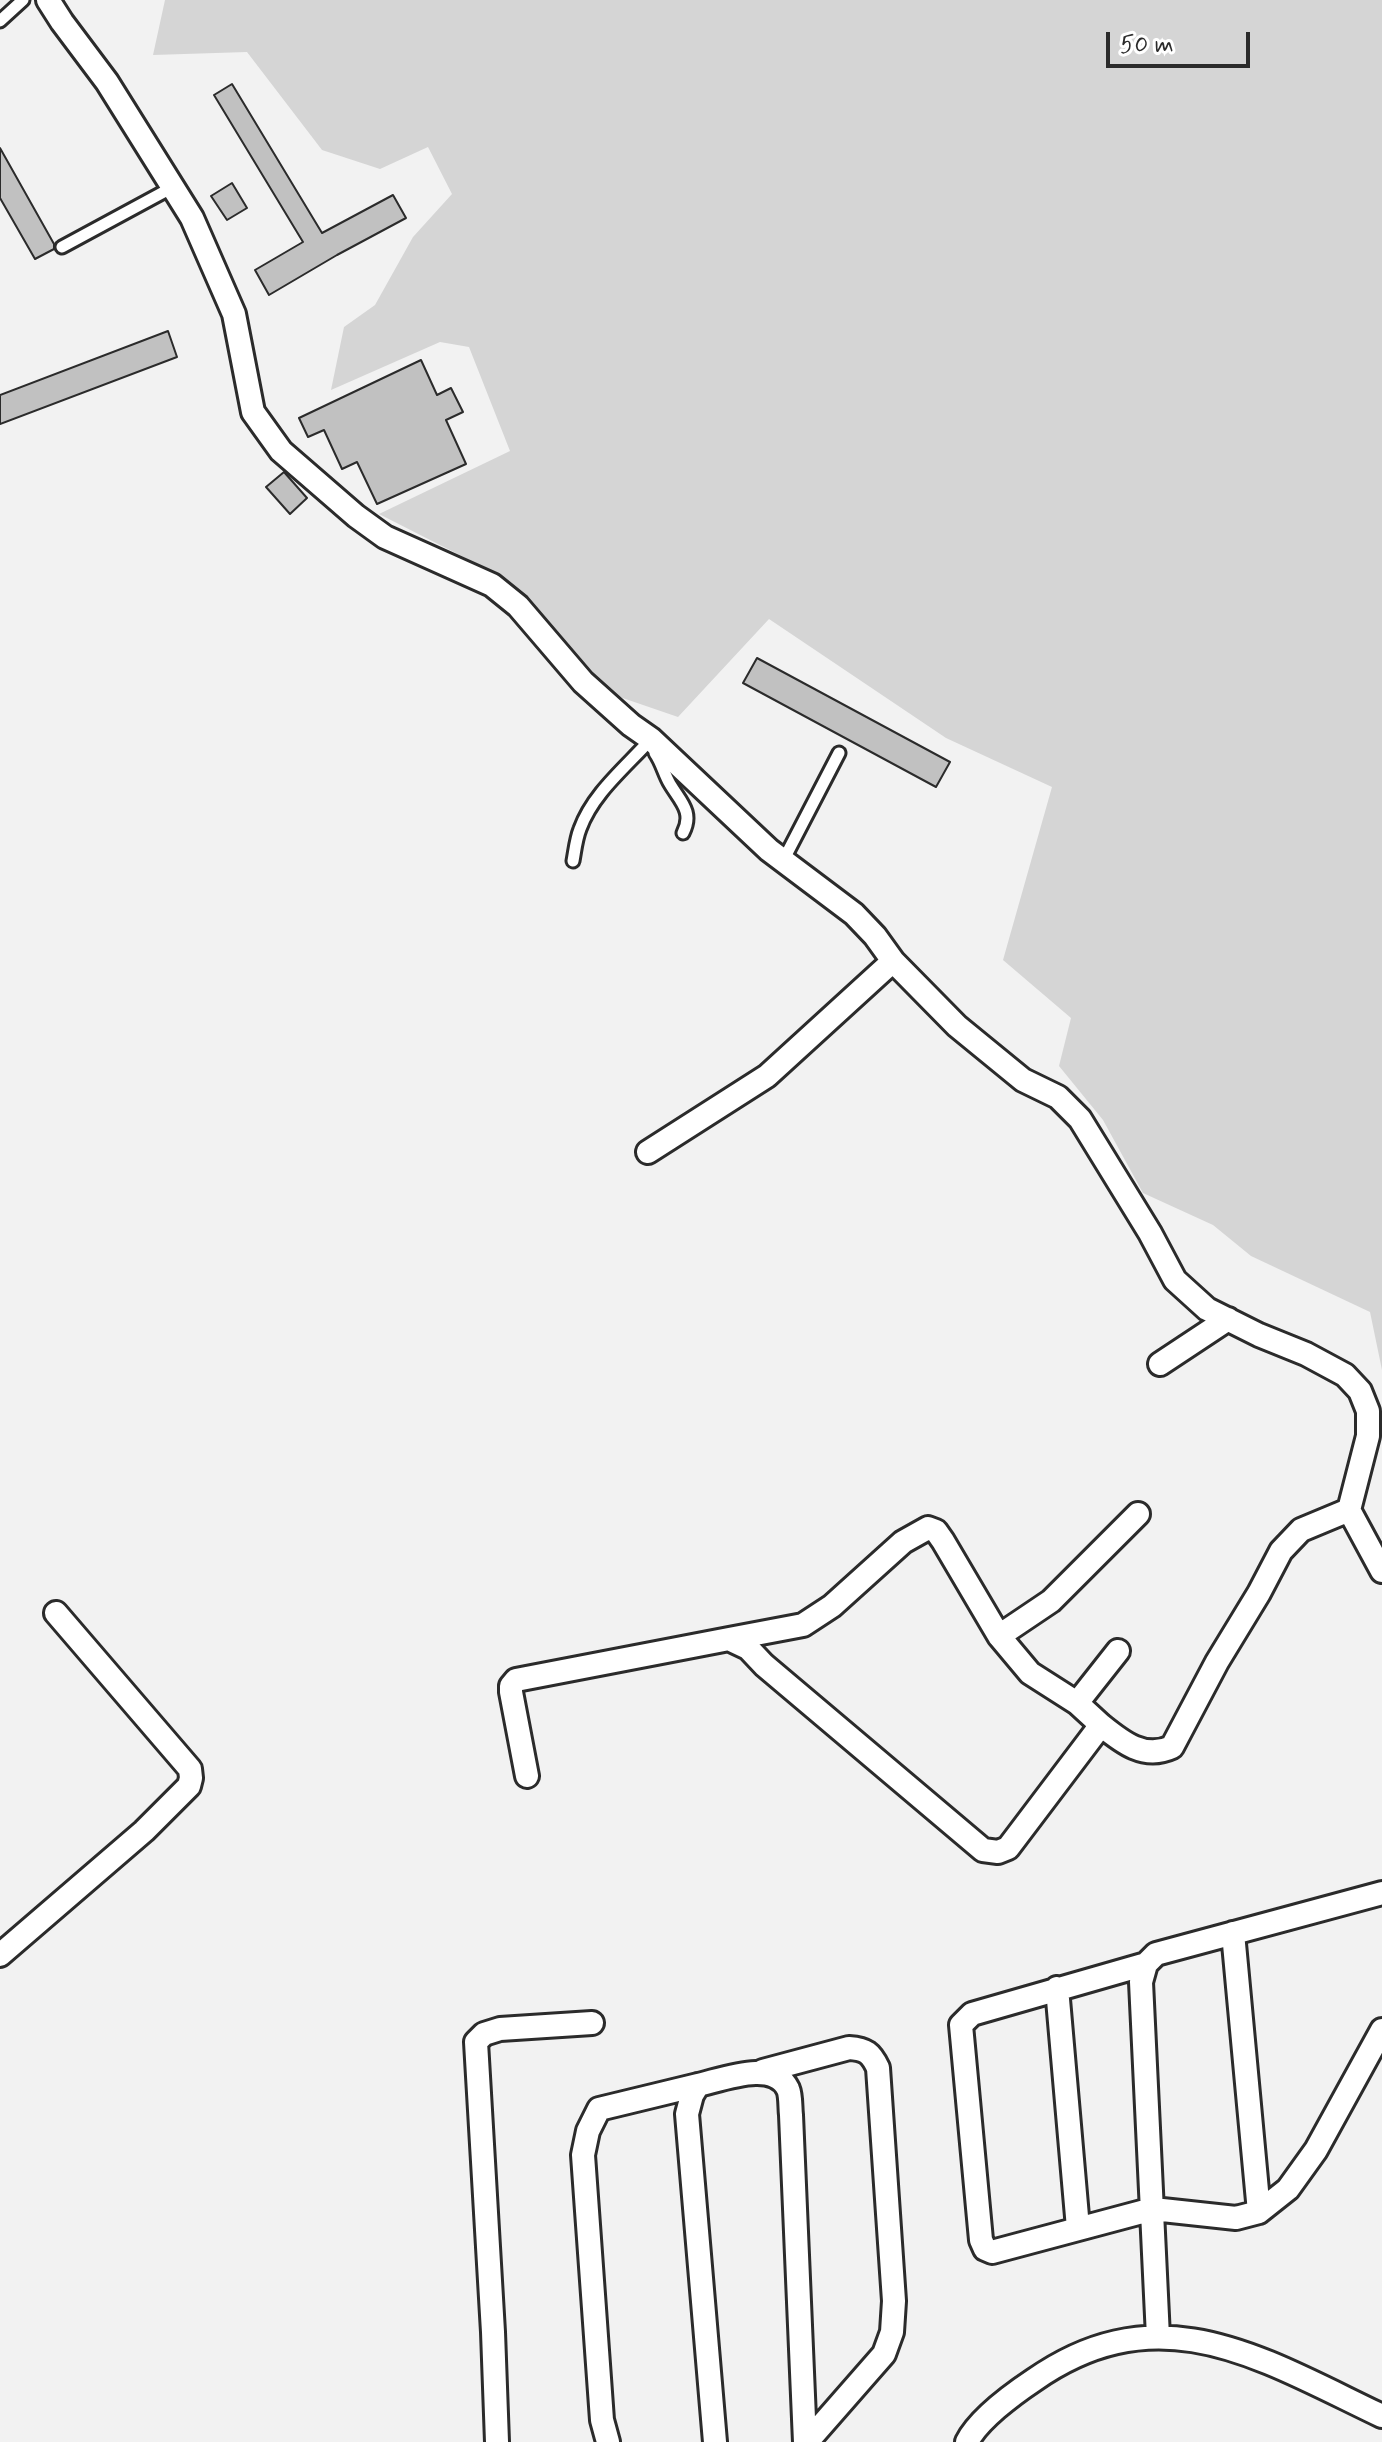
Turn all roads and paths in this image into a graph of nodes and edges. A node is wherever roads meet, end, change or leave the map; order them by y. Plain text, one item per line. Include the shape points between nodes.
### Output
1 (23, 0) edge
2 (48, 0) edge
3 (0, 21) edge
4 (173, 187) junction
5 (62, 247) dead end
6 (649, 741) junction
7 (839, 753) dead end
8 (683, 833) dead end
9 (573, 861) dead end
10 (783, 861) junction
11 (893, 961) junction
12 (648, 1152) dead end
13 (1228, 1319) junction
14 (1160, 1364) dead end
15 (1349, 1510) junction
16 (1138, 1514) dead end
17 (1382, 1571) edge
18 (56, 1613) dead end
19 (999, 1636) junction
20 (729, 1639) junction
21 (1118, 1651) dead end
22 (1077, 1703) junction
23 (1101, 1725) junction
24 (527, 1776) dead end
25 (1382, 1893) edge
26 (1233, 1933) junction
27 (0, 1955) edge
28 (1146, 1964) junction
29 (1057, 1988) junction
30 (592, 2023) dead end
31 (1382, 2030) edge
32 (763, 2071) junction
33 (698, 2085) junction
34 (1153, 2209) junction
35 (1259, 2212) junction
36 (1078, 2228) junction
37 (1158, 2337) junction
38 (1382, 2416) edge
39 (497, 2442) edge
40 (608, 2442) edge
41 (715, 2442) edge
42 (806, 2442) edge
43 (967, 2442) edge

1 - 3 lane
2 - 4 street
4 - 5 lane
4 - 6 street via 234,314 253,412 281,451 385,537 492,585 518,606 583,682
6 - 8 lane via 688,812
6 - 9 lane via 619,769 585,818
6 - 10 street
7 - 10 lane
10 - 11 street via 854,914
11 - 12 street via 767,1076
11 - 13 street via 957,1026 1023,1080 1058,1097 1080,1119 1175,1280 1207,1309
13 - 14 street
13 - 15 street via 1345,1375 1360,1391 1368,1411 1368,1436
15 - 17 street
15 - 23 street via 1301,1530 1281,1551 1172,1747 1146,1753
16 - 19 street via 1051,1601
18 - 27 street via 190,1769 191,1778 144,1831
19 - 20 street via 943,1541 928,1528 903,1542 803,1625
19 - 22 street via 1030,1673
20 - 23 street via 748,1648 983,1850 1008,1848
20 - 24 street via 516,1680 511,1692
21 - 22 street
22 - 23 street
25 - 26 street
26 - 28 street via 1156,1954
26 - 35 street
28 - 29 street
28 - 34 street via 1141,1982
29 - 36 street
29 - 36 street via 972,2014 961,2025 962,2045 985,2249 992,2252
30 - 39 street via 500,2029 476,2042
31 - 35 street via 1316,2150 1288,2189
32 - 33 street
32 - 42 street via 778,2076 788,2090 791,2115
32 - 42 street via 849,2048 864,2049 878,2068 892,2332 884,2354
33 - 40 street via 599,2109 588,2131 583,2155 602,2420
33 - 41 street via 687,2114
34 - 35 street via 1225,2218
34 - 36 street
34 - 37 street
37 - 38 street via 1217,2344 1288,2370
37 - 43 street via 1111,2342 1053,2366 1009,2397

